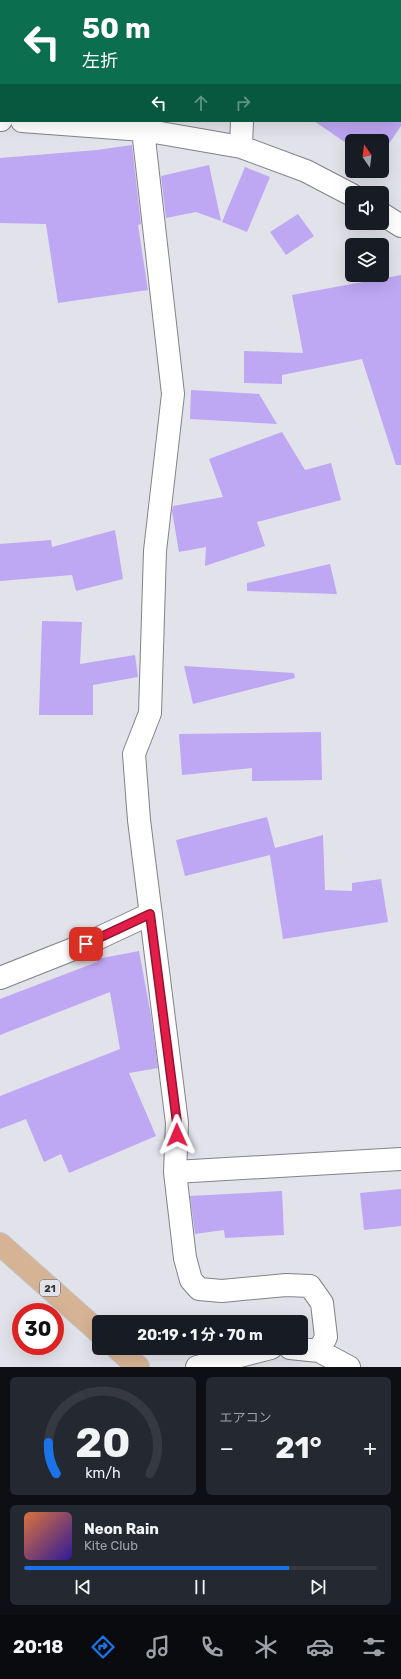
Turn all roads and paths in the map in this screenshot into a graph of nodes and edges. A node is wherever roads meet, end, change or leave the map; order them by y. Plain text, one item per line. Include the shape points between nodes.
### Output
1 (35, 122) edge
2 (242, 122) edge
3 (143, 130) junction
4 (241, 147) junction
5 (345, 191) edge
6 (389, 218) edge
7 (401, 226) edge
8 (150, 914) junction
9 (0, 978) edge
10 (401, 1159) edge
11 (175, 1172) junction
12 (0, 1244) edge
13 (92, 1326) edge
14 (308, 1350) edge
15 (320, 1351) junction
16 (125, 1355) edge
17 (245, 1355) edge
18 (138, 1367) edge
19 (198, 1367) edge
20 (349, 1367) edge

1 - 3 street
2 - 4 street
3 - 4 street
3 - 8 street via 173,394 155,551 150,713 134,754
4 - 5 street via 306,171
6 - 7 street
8 - 9 street via 86,944
8 - 11 street via 177,1123
10 - 11 street
11 - 15 street via 185,1258 191,1280 199,1288 222,1291 286,1285 310,1286 322,1303 326,1337
12 - 13 main road, 21
14 - 15 street
15 - 20 street
16 - 18 main road
17 - 19 street

